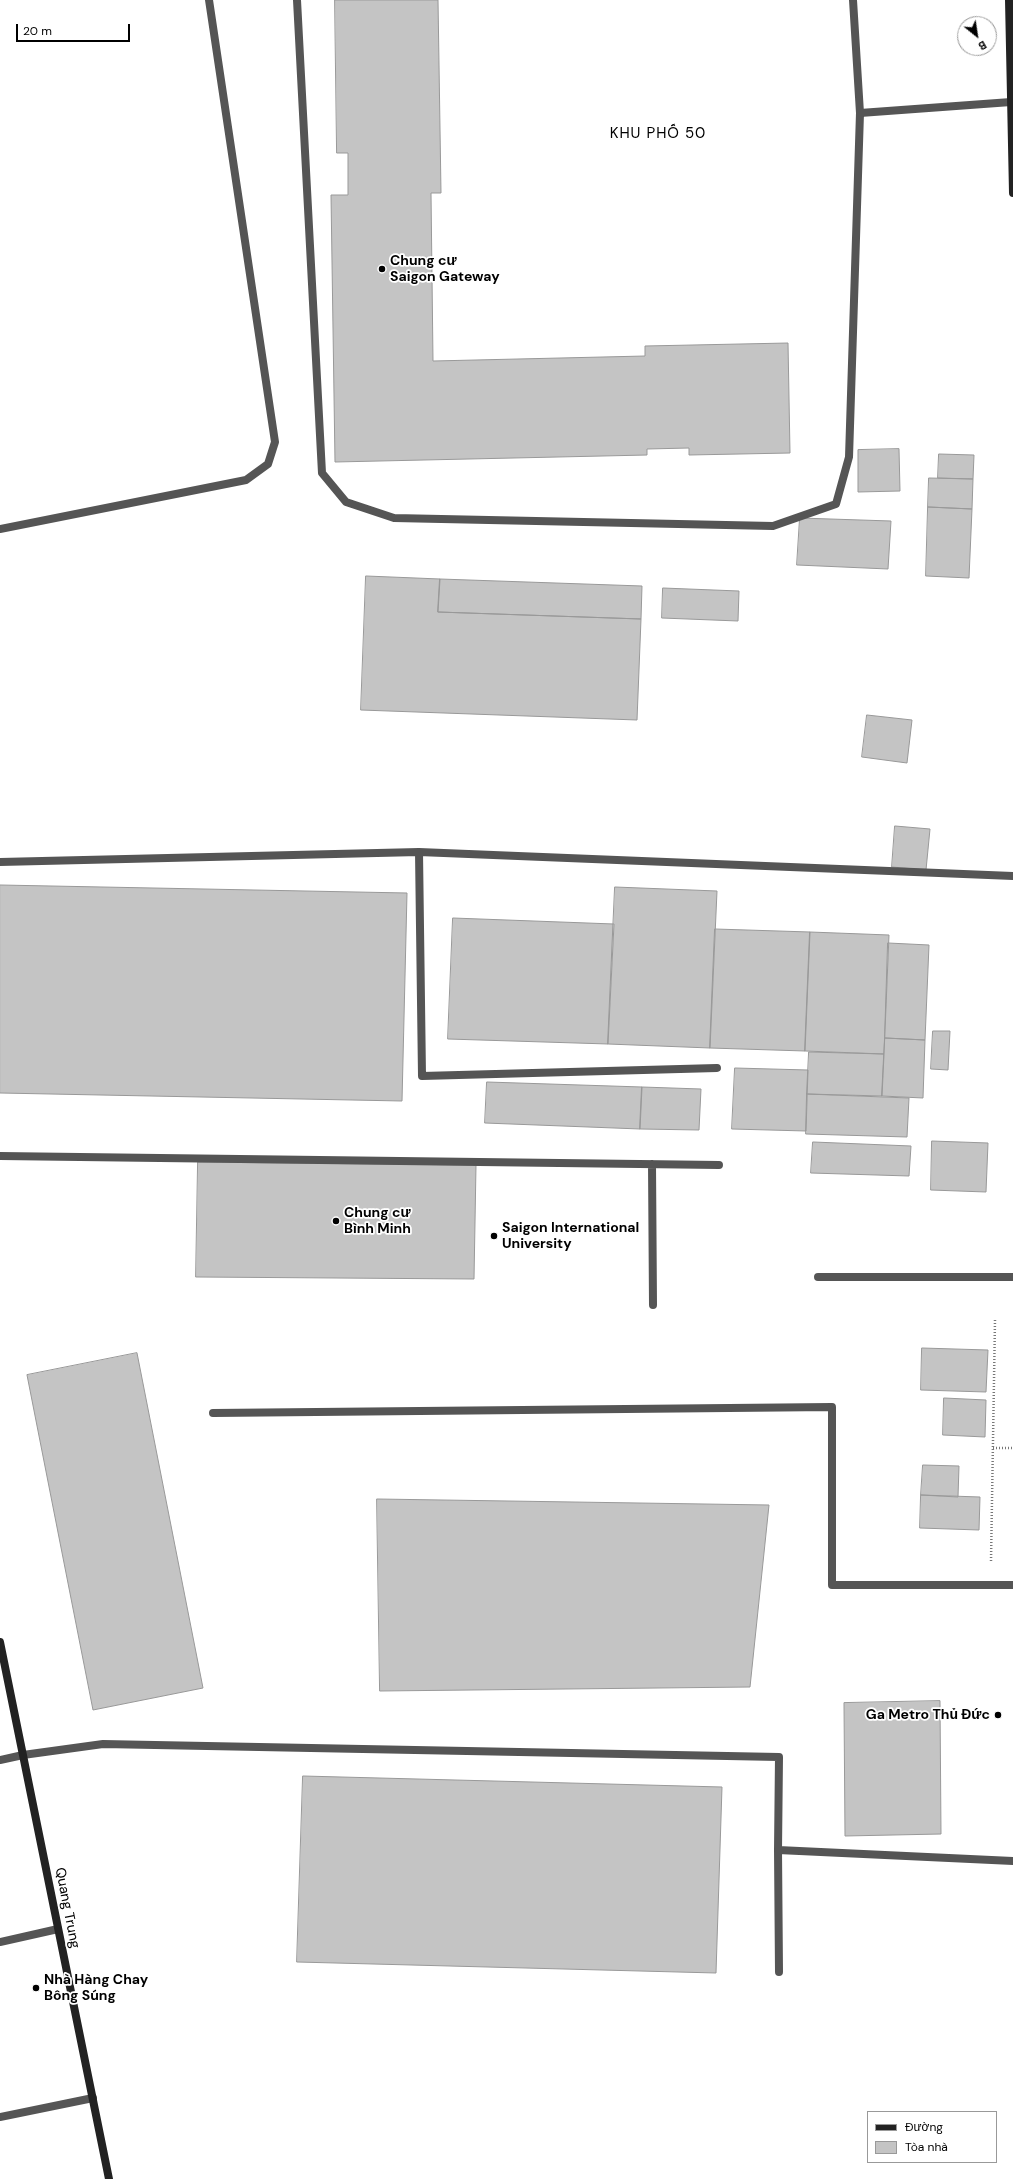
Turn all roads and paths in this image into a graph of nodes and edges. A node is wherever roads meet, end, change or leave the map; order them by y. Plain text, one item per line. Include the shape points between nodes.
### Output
1 (209, 0) edge
2 (298, 0) edge
3 (853, 0) edge
4 (1009, 0) edge
5 (1011, 102) junction
6 (860, 113) junction
7 (1013, 193) edge
8 (0, 529) edge
9 (419, 852) junction
10 (0, 862) edge
11 (1013, 876) edge
12 (717, 1068) dead end
13 (0, 1156) edge
14 (652, 1164) junction
15 (719, 1165) dead end
16 (818, 1277) dead end
17 (1013, 1277) edge
18 (653, 1305) dead end
19 (995, 1320) dead end
20 (213, 1412) dead end
21 (993, 1448) junction
22 (1013, 1448) edge
23 (991, 1564) dead end
24 (1013, 1585) edge
25 (0, 1642) edge
26 (23, 1755) junction
27 (0, 1760) edge
28 (778, 1850) junction
29 (1013, 1861) edge
30 (58, 1930) junction
31 (0, 1942) edge
32 (779, 1972) dead end
33 (93, 2098) junction
34 (0, 2117) edge
35 (109, 2179) edge

1 - 8 street via 274,442 268,464 246,480
2 - 6 street via 322,473 346,502 394,518 773,526 836,504 849,458
3 - 6 street
4 - 5 street
5 - 6 street
5 - 7 street
9 - 10 street
9 - 11 street
9 - 12 street via 422,1076
13 - 14 street
14 - 15 street
14 - 18 street
16 - 17 street
19 - 21 path
20 - 24 street via 832,1407 832,1585
21 - 22 path
21 - 23 path
25 - 26 street, Quang Trung
26 - 27 street
26 - 28 street via 103,1744 778,1757
26 - 30 street, Quang Trung
28 - 29 street
28 - 32 street
30 - 31 street
30 - 33 street, Quang Trung
33 - 34 street
33 - 35 street, Quang Trung

